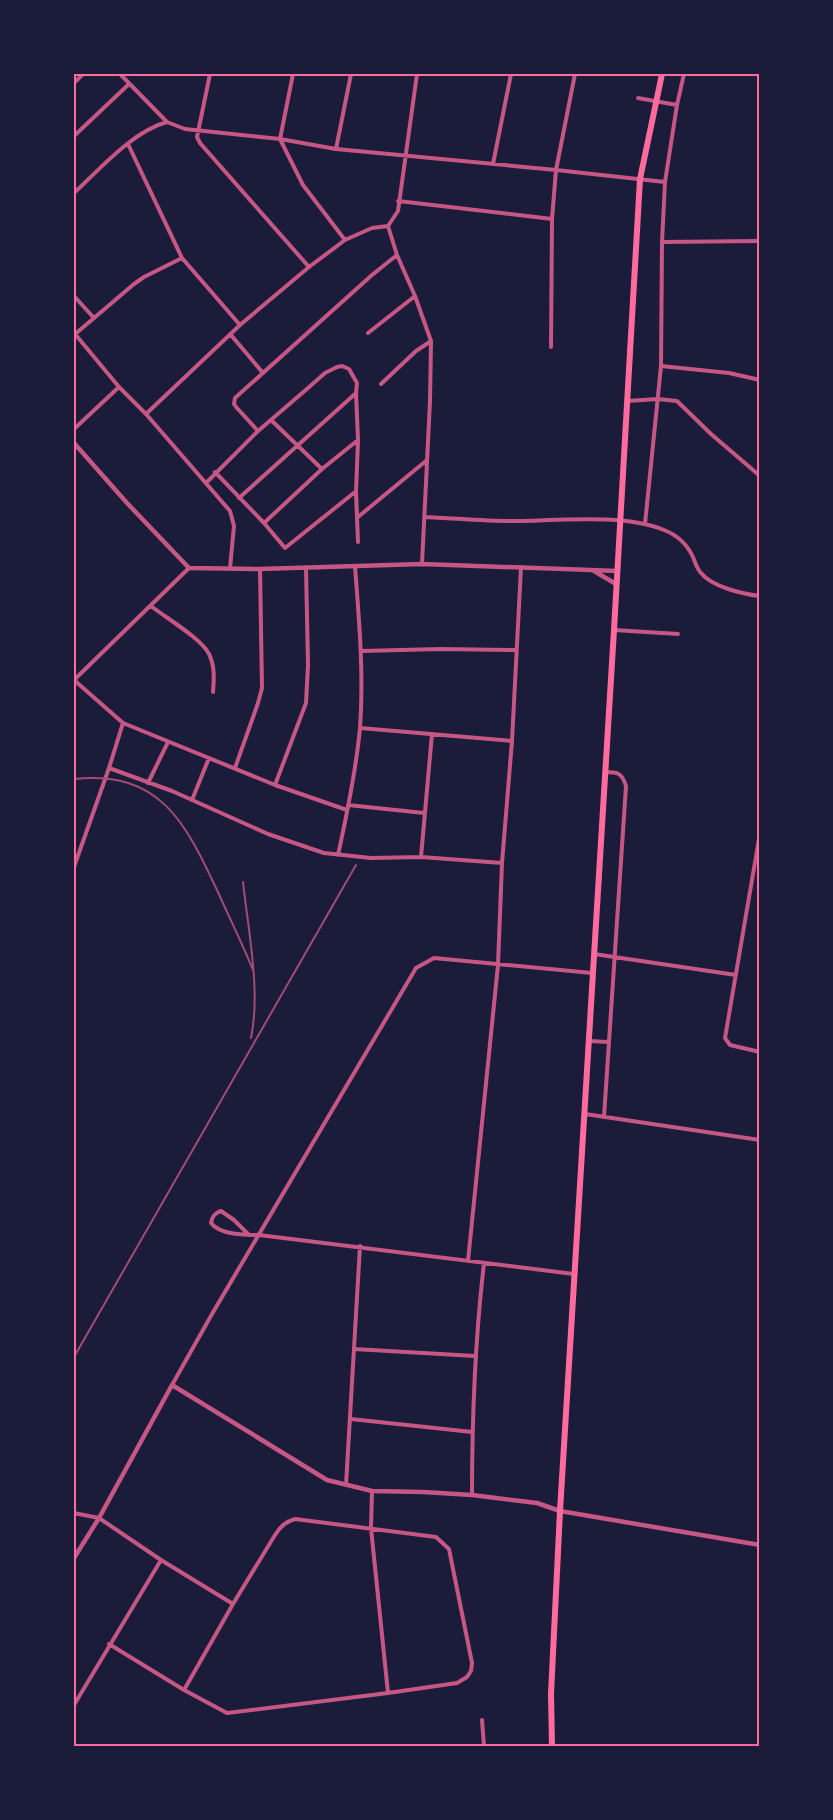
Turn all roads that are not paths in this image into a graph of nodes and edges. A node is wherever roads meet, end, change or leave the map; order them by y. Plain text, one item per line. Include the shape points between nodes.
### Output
1 (84, 74) edge
2 (120, 74) edge
3 (210, 74) edge
4 (293, 74) edge
5 (351, 74) edge
6 (417, 74) edge
7 (511, 74) edge
8 (575, 74) edge
9 (662, 74) edge
10 (684, 74) edge
11 (74, 82) edge
12 (129, 84) junction
13 (638, 98) dead end
14 (657, 102) junction
15 (677, 105) junction
16 (167, 122) junction
17 (199, 130) junction
18 (74, 136) edge
19 (280, 139) junction
20 (129, 144) junction
21 (336, 148) junction
22 (406, 154) junction
23 (493, 164) junction
24 (556, 170) junction
25 (640, 179) junction
26 (665, 182) junction
27 (74, 193) edge
28 (398, 201) junction
29 (552, 219) junction
30 (388, 226) junction
31 (345, 240) junction
32 (759, 241) edge
33 (662, 242) junction
34 (397, 255) junction
35 (182, 258) junction
36 (309, 267) junction
37 (74, 296) edge
38 (415, 296) junction
39 (94, 318) junction
40 (240, 325) junction
41 (368, 333) dead end
42 (74, 335) edge
43 (231, 335) junction
44 (431, 341) junction
45 (552, 347) dead end
46 (661, 366) junction
47 (263, 373) junction
48 (759, 380) edge
49 (381, 384) dead end
50 (119, 387) junction
51 (356, 393) junction
52 (658, 399) junction
53 (627, 401) junction
54 (146, 414) junction
55 (271, 420) junction
56 (74, 429) edge
57 (258, 431) junction
58 (358, 440) junction
59 (74, 443) edge
60 (297, 447) junction
61 (427, 460) junction
62 (322, 470) junction
63 (216, 472) junction
64 (759, 476) edge
65 (206, 483) junction
66 (356, 492) junction
67 (239, 498) junction
68 (424, 517) junction
69 (357, 518) junction
70 (620, 521) junction
71 (264, 523) junction
72 (645, 524) junction
73 (358, 542) dead end
74 (422, 564) junction
75 (355, 566) junction
76 (522, 567) junction
77 (189, 568) junction
78 (230, 568) junction
79 (306, 568) junction
80 (260, 569) junction
81 (594, 571) junction
82 (618, 571) junction
83 (616, 584) junction
84 (759, 596) edge
85 (151, 606) junction
86 (614, 630) junction
87 (678, 634) dead end
88 (516, 650) junction
89 (362, 651) junction
90 (74, 680) edge
91 (213, 692) dead end
92 (123, 723) junction
93 (360, 728) junction
94 (432, 734) junction
95 (168, 741) junction
96 (512, 741) junction
97 (209, 758) junction
98 (109, 768) junction
99 (235, 768) junction
100 (605, 771) junction
101 (148, 783) junction
102 (275, 785) junction
103 (192, 800) junction
104 (348, 808) junction
105 (424, 813) junction
106 (759, 833) edge
107 (338, 855) junction
108 (421, 857) junction
109 (502, 863) junction
110 (74, 867) edge
111 (594, 954) junction
112 (614, 957) junction
113 (498, 965) junction
114 (592, 973) junction
115 (736, 975) junction
116 (589, 1041) junction
117 (608, 1042) junction
118 (759, 1052) edge
119 (585, 1114) junction
120 (604, 1117) junction
121 (759, 1140) edge
122 (249, 1235) junction
123 (259, 1235) junction
124 (360, 1246) junction
125 (468, 1261) junction
126 (484, 1263) junction
127 (575, 1274) junction
128 (354, 1348) junction
129 (475, 1356) junction
130 (172, 1385) junction
131 (351, 1419) junction
132 (472, 1432) junction
133 (346, 1485) junction
134 (372, 1491) junction
135 (472, 1495) junction
136 (560, 1510) junction
137 (74, 1513) edge
138 (99, 1518) junction
139 (371, 1528) junction
140 (759, 1545) edge
141 (74, 1558) edge
142 (161, 1560) junction
143 (233, 1604) junction
144 (109, 1644) junction
145 (184, 1689) junction
146 (388, 1693) junction
147 (74, 1705) edge
148 (482, 1720) dead end
149 (484, 1746) edge
150 (552, 1746) edge

1 - 11 street
2 - 12 street
3 - 17 street
4 - 19 street
5 - 21 street
6 - 22 street
7 - 23 street
8 - 24 street
9 - 14 highway
10 - 15 street
12 - 16 street
12 - 18 street
13 - 14 street
14 - 15 street
14 - 25 highway
15 - 26 street
16 - 17 street
16 - 20 street via 149,128
17 - 19 street
17 - 36 street via 200,142
19 - 21 street
19 - 31 street via 303,184
20 - 27 street
20 - 35 street
21 - 22 street
22 - 23 street
22 - 28 street
23 - 24 street
24 - 25 street
24 - 29 street
25 - 26 street
25 - 53 highway
26 - 33 street
28 - 29 street
28 - 30 street via 398,211
29 - 45 street
30 - 31 street via 372,228
30 - 34 street
31 - 36 street
32 - 33 street
33 - 46 street
34 - 38 street
34 - 47 street
35 - 39 street via 144,278
35 - 40 street
36 - 40 street
37 - 39 street
38 - 41 street
38 - 44 street
39 - 42 street
40 - 43 street
42 - 50 street
43 - 47 street
43 - 54 street
44 - 49 street
44 - 61 street
46 - 48 street
46 - 52 street
47 - 57 street via 234,401
50 - 54 street
50 - 56 street
51 - 55 street via 353,374 337,366
51 - 58 street
51 - 60 street
52 - 53 street
52 - 64 street via 677,401
52 - 72 street
53 - 70 highway
54 - 65 street
55 - 57 street
55 - 60 street
57 - 63 street
58 - 62 street
58 - 66 street
59 - 77 street
60 - 62 street
60 - 67 street
61 - 68 street
61 - 69 street
62 - 71 street
63 - 65 street
63 - 67 street
65 - 78 street via 232,517
66 - 69 street
66 - 71 street via 287,548
67 - 71 street
68 - 70 street
68 - 74 street
69 - 73 street
70 - 72 street
70 - 82 highway
72 - 84 street via 682,541 707,579
74 - 75 street
74 - 76 street
75 - 79 street
75 - 89 street
76 - 81 street
76 - 88 street
77 - 78 street
77 - 85 street
78 - 80 street
79 - 80 street
79 - 102 street via 306,703
80 - 99 street via 262,688
81 - 82 street
81 - 83 street
82 - 83 highway
83 - 86 highway
85 - 90 street
85 - 91 street via 201,643 209,654
86 - 87 street
86 - 100 highway
88 - 89 street
88 - 96 street
89 - 93 street
90 - 92 street
92 - 95 street
92 - 98 street
93 - 94 street
93 - 104 street
94 - 96 street
94 - 105 street
95 - 97 street
95 - 101 street
96 - 109 street
97 - 99 street
97 - 103 street
98 - 101 street
98 - 110 street
99 - 102 street
100 - 111 highway
100 - 112 street via 618,772 626,786
101 - 103 street
102 - 104 street
103 - 107 street via 268,834
104 - 105 street
104 - 107 street
105 - 108 street
106 - 115 street
107 - 108 street
108 - 109 street
109 - 113 street
111 - 112 street
111 - 114 highway
112 - 115 street
112 - 117 street
113 - 114 street
113 - 123 street via 434,958 416,968
113 - 125 street
114 - 116 highway
115 - 118 street via 725,1038 730,1045
116 - 117 street
116 - 119 highway
117 - 120 street
119 - 120 street
119 - 127 highway
120 - 121 street
122 - 122 street via 214,1227 212,1217 216,1212 226,1213
122 - 123 street
123 - 124 street
123 - 130 street
124 - 125 street
124 - 128 street
125 - 126 street
126 - 127 street
126 - 129 street
127 - 136 highway
128 - 129 street
128 - 131 street
129 - 132 street
130 - 133 street via 327,1480
130 - 138 street
131 - 132 street
131 - 133 street
132 - 135 street
133 - 134 street
134 - 135 street
134 - 139 street
135 - 136 street via 537,1503
136 - 140 street
136 - 150 highway
137 - 138 street
138 - 141 street
138 - 142 street
139 - 143 street via 288,1521
139 - 146 street
139 - 146 street via 436,1537 446,1545 472,1664 468,1677 457,1683
142 - 143 street
142 - 144 street
143 - 145 street
144 - 145 street
144 - 147 street
145 - 146 street via 227,1713
148 - 149 street

